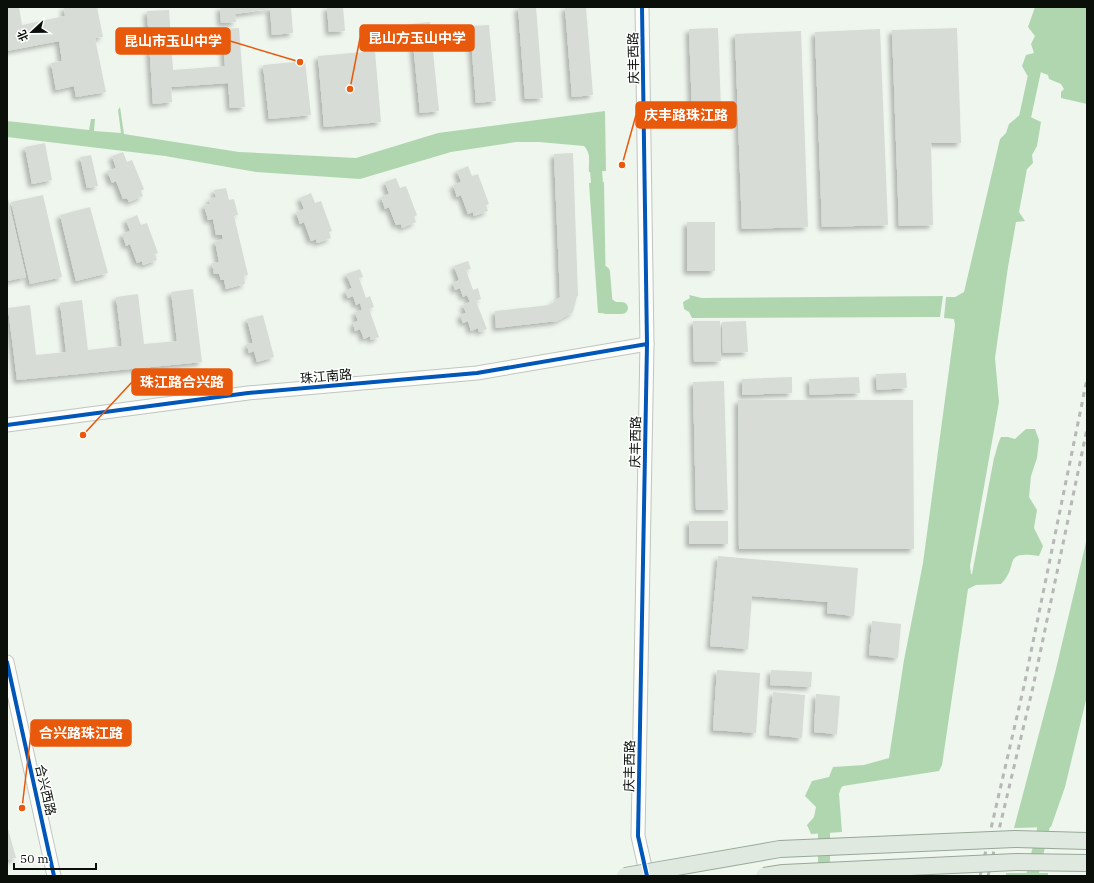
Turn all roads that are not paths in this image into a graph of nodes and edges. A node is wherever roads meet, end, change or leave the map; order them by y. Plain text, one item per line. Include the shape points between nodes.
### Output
1 (642, 7) edge
2 (647, 344) junction
3 (7, 425) edge
4 (7, 662) edge
5 (1087, 841) edge
6 (1087, 863) edge
7 (54, 876) edge
8 (625, 876) edge
9 (647, 876) edge
10 (764, 876) edge

1 - 2 street, 庆丰西路
2 - 3 street, 珠江南路 via 477,373 248,393
2 - 9 street, 庆丰西路 via 638,836
4 - 7 street, 合兴西路
5 - 8 main road, bridge via 1015,839 780,849
6 - 10 main road, bridge via 1008,863

